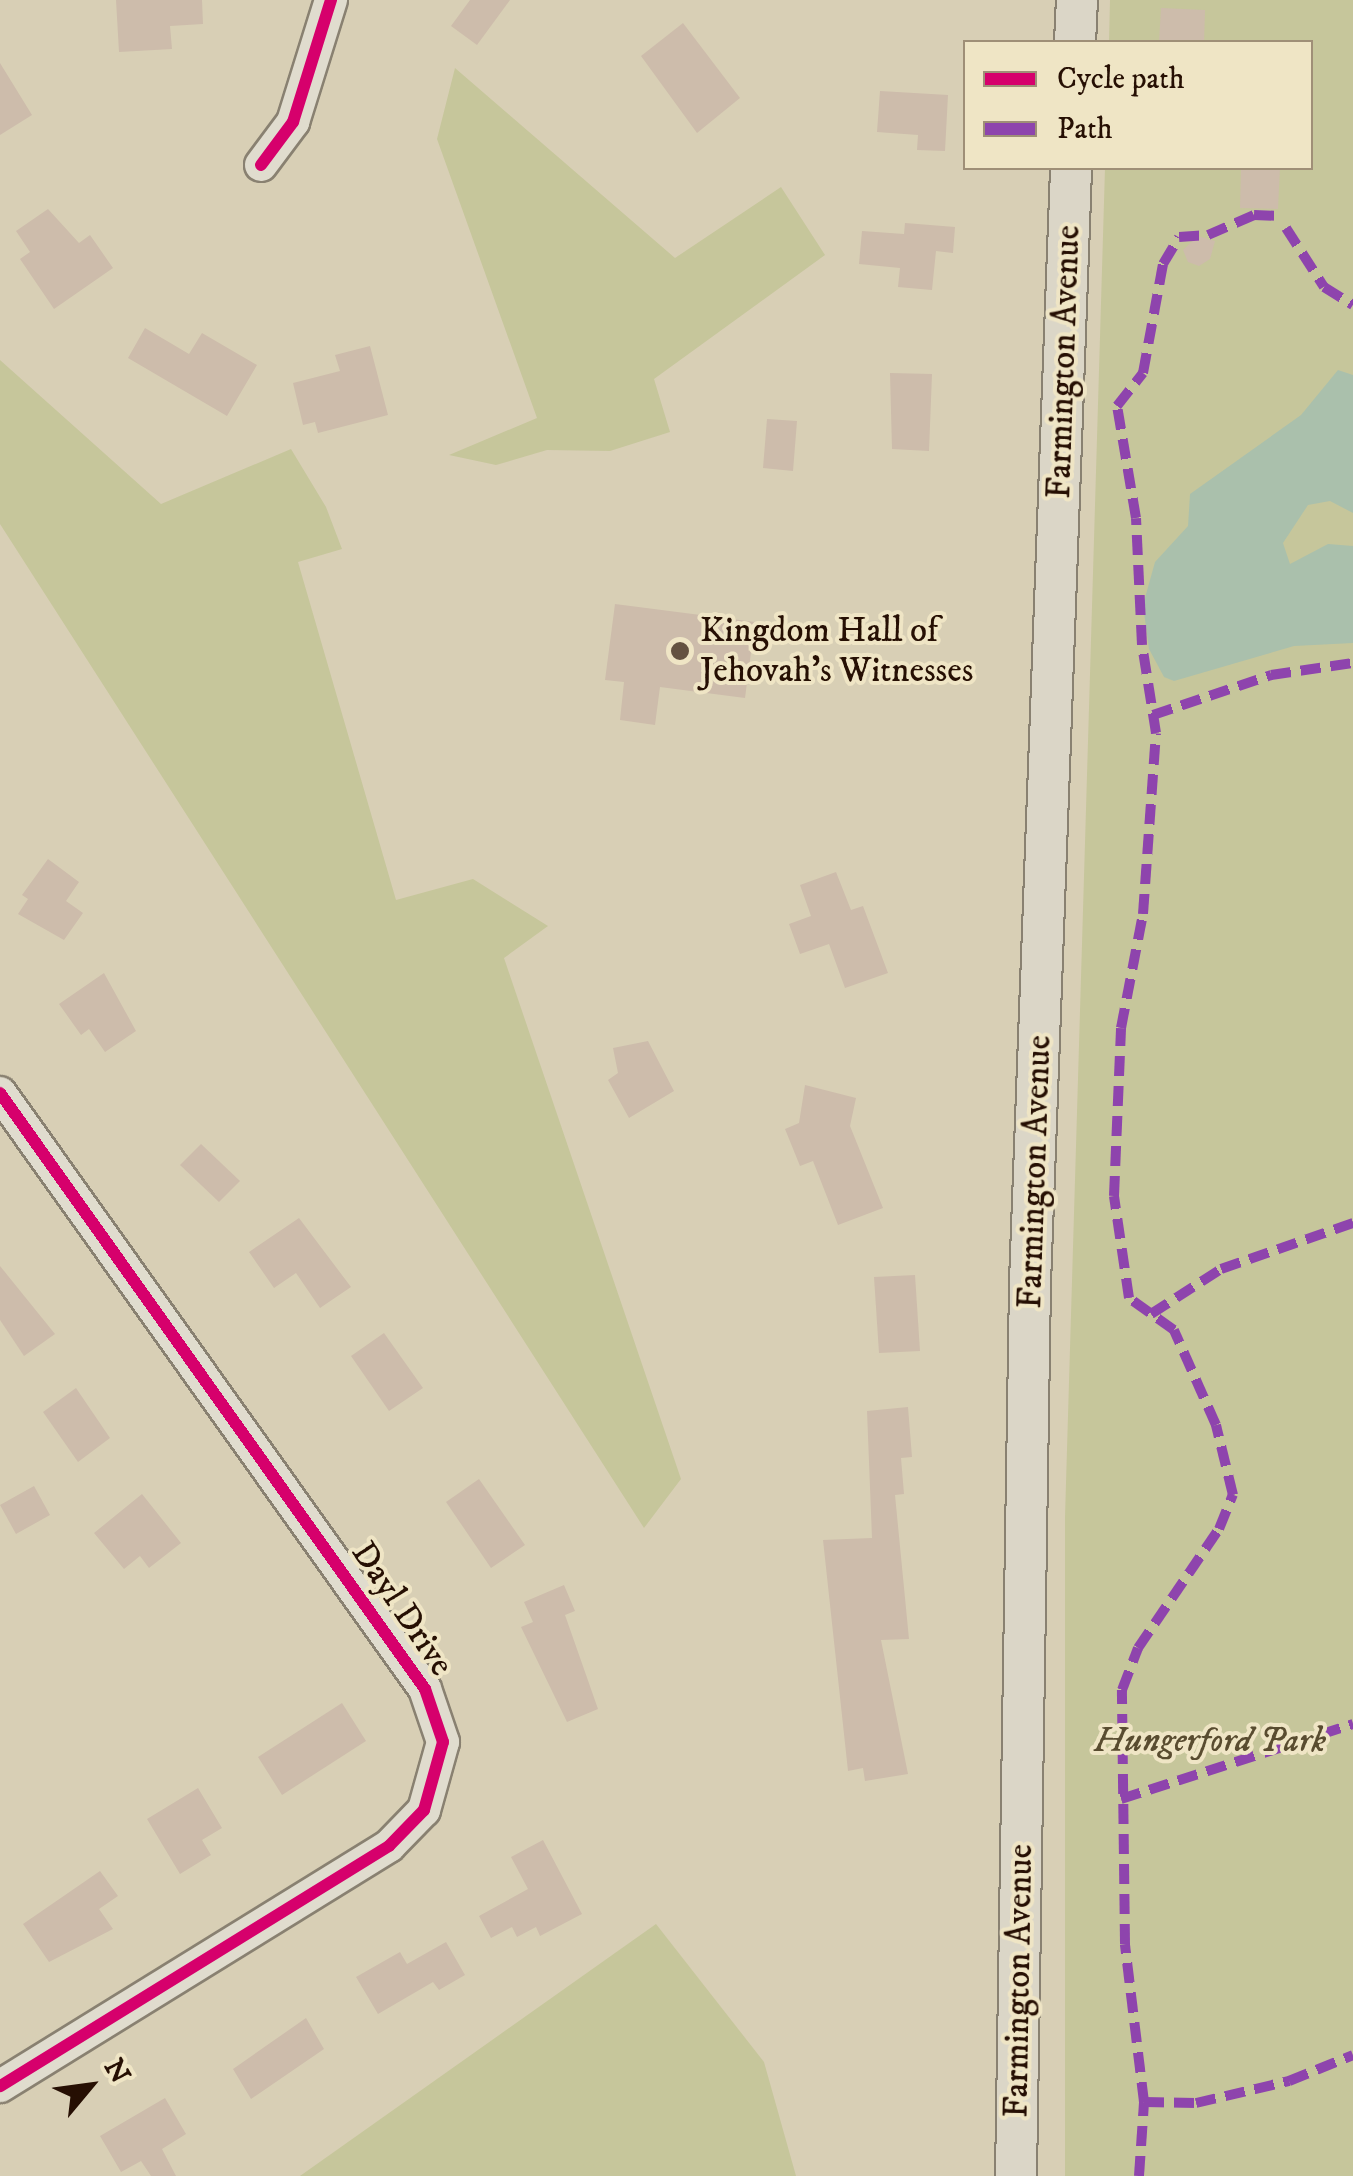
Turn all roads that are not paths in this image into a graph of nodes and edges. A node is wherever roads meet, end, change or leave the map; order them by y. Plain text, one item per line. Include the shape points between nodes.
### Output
1 (331, 0) edge
2 (1077, 0) edge
3 (1075, 40) edge
4 (261, 165) dead end
5 (1071, 170) edge
6 (0, 1093) edge
7 (0, 2086) edge
8 (1016, 2176) edge

1 - 4 street via 293,122
2 - 3 main road
5 - 8 main road, Farmington Avenue via 1030,1283
6 - 7 street, Dayl Drive via 425,1689 443,1742 424,1810 389,1846

